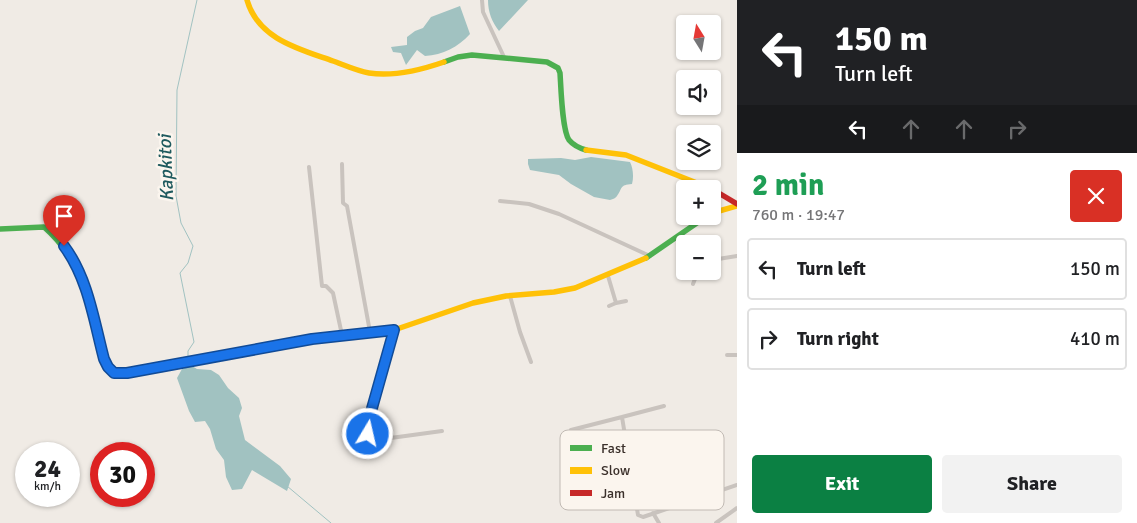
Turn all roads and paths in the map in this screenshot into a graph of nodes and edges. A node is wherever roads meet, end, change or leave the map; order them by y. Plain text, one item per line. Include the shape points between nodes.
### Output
1 (247, 0) edge
2 (482, 0) edge
3 (504, 57) junction
4 (342, 164) dead end
5 (309, 167) dead end
6 (690, 180) edge
7 (721, 193) edge
8 (500, 201) dead end
9 (737, 205) edge
10 (721, 210) edge
11 (694, 225) edge
12 (0, 229) edge
13 (650, 256) junction
14 (737, 256) edge
15 (721, 259) edge
16 (608, 276) junction
17 (695, 280) edge
18 (693, 284) dead end
19 (510, 296) junction
20 (626, 301) dead end
21 (616, 303) junction
22 (609, 306) dead end
23 (394, 330) junction
24 (370, 332) junction
25 (342, 335) junction
26 (727, 355) dead end
27 (737, 355) edge
28 (531, 362) dead end
29 (664, 406) dead end
30 (622, 417) junction
31 (572, 430) dead end
32 (624, 430) edge
33 (442, 431) dead end
34 (737, 486) edge
35 (724, 490) edge
36 (737, 508) edge
37 (637, 510) edge
38 (662, 510) edge
39 (653, 513) junction
40 (659, 523) edge
41 (716, 523) edge

1 - 3 street via 257,22 290,46 369,73 421,70 465,56
2 - 3 street via 483,12
3 - 6 street via 547,62 558,68 566,134 578,148 626,155
4 - 24 street via 343,203 348,206
5 - 25 street via 322,286 333,293
7 - 9 street
8 - 13 street via 529,204 559,214
9 - 10 street
11 - 13 street
12 - 25 street via 44,227 64,246 81,277 104,359 114,373
13 - 16 street
14 - 15 street
16 - 19 street via 576,288
16 - 21 street
17 - 18 street
19 - 23 street via 460,307
19 - 28 street
20 - 21 street
21 - 22 street
23 - 24 street
23 - 33 street via 367,426 368,434 376,440
24 - 25 street
26 - 27 street
29 - 30 street
30 - 31 street
30 - 32 street
34 - 35 street
36 - 41 street
37 - 39 street via 643,517
38 - 39 street
39 - 40 street

